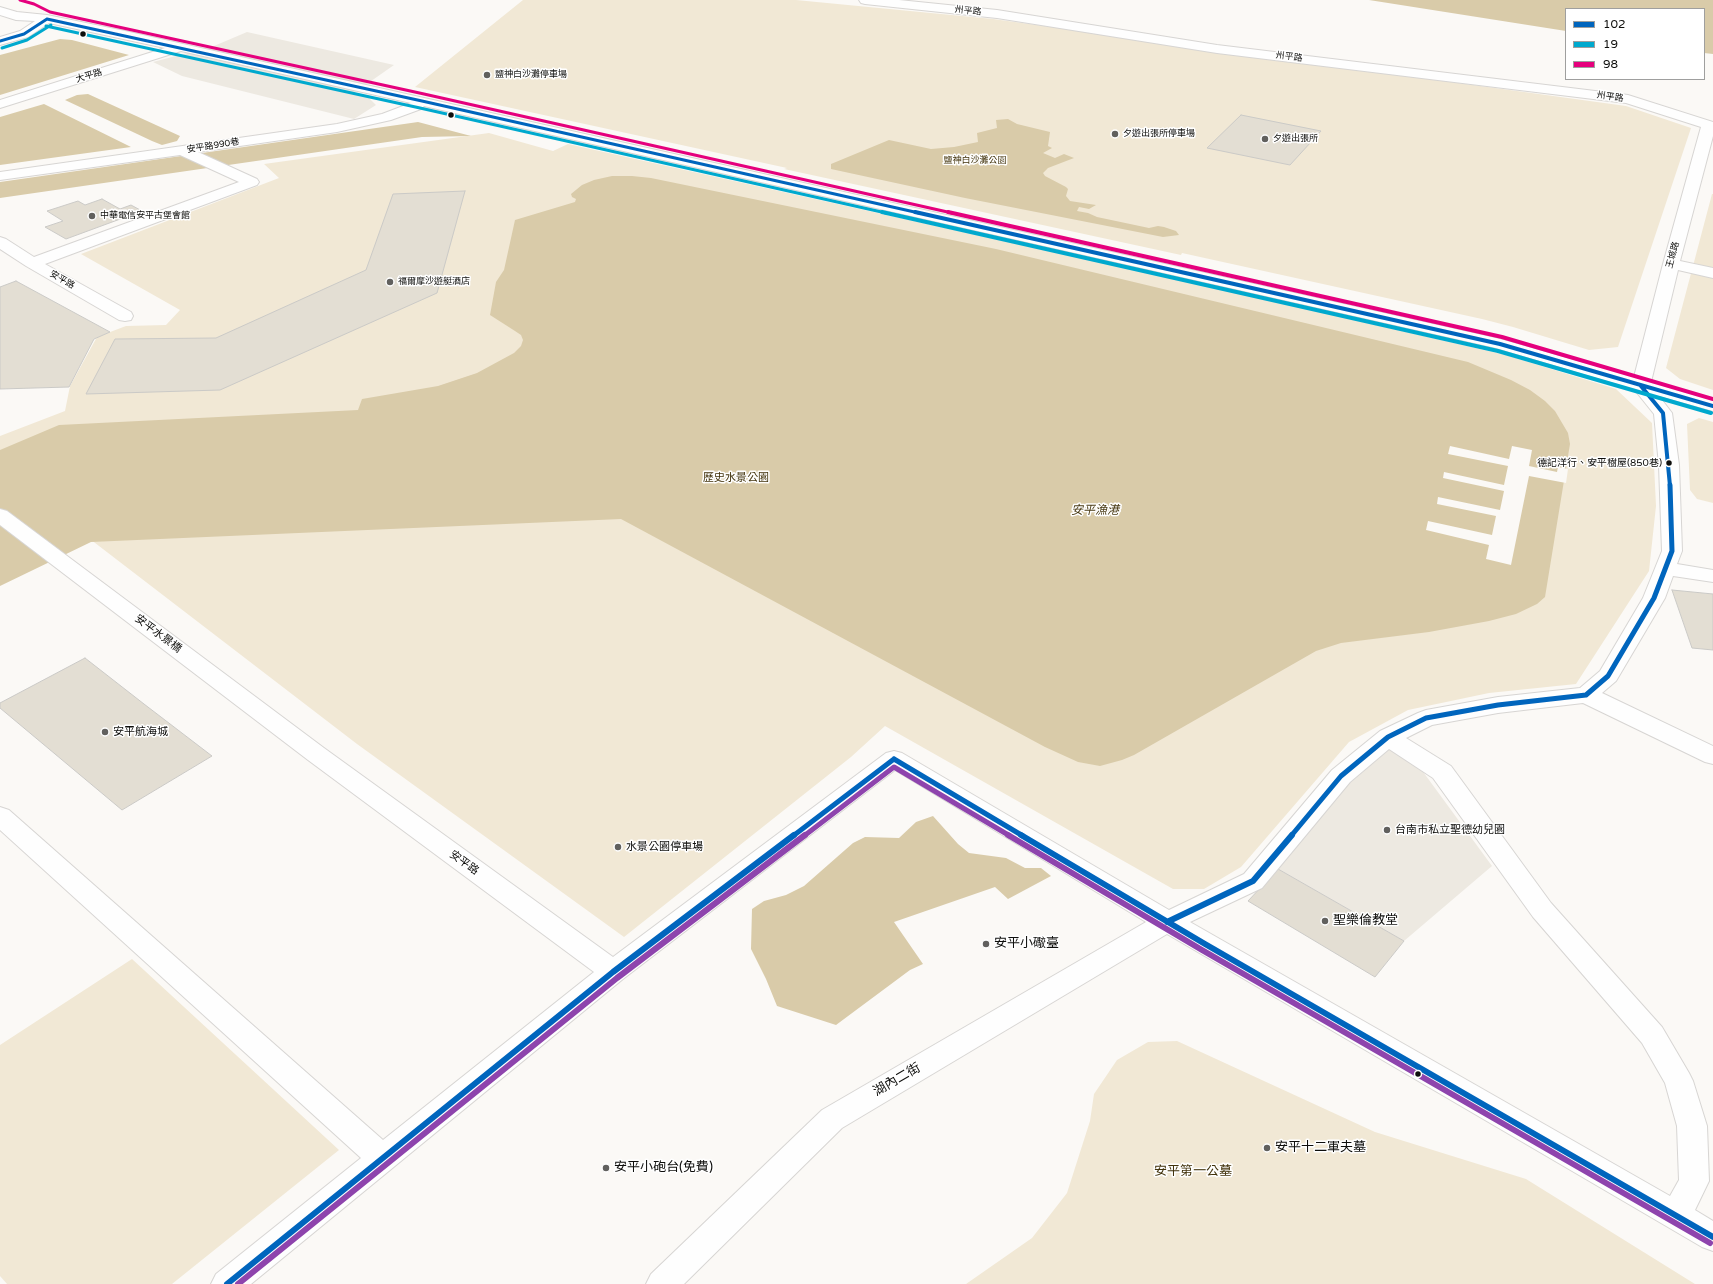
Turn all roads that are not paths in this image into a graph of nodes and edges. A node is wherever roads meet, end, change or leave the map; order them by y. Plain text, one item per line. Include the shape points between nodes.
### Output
1 (865, 0) edge
2 (0, 2) edge
3 (0, 11) edge
4 (47, 19) junction
5 (0, 41) edge
6 (178, 48) junction
7 (422, 101) junction
8 (0, 104) edge
9 (1709, 125) joint
10 (184, 151) junction
11 (0, 176) edge
12 (0, 242) edge
13 (32, 262) junction
14 (1671, 264) junction
15 (1713, 273) edge
16 (125, 316) dead end
17 (1641, 386) junction
18 (1713, 406) edge
19 (0, 515) edge
20 (1666, 569) junction
21 (1713, 576) edge
22 (1586, 695) junction
23 (1388, 737) junction
24 (316, 754) joint
25 (1713, 756) edge
26 (0, 816) edge
27 (1167, 922) junction
28 (613, 972) junction
29 (383, 1156) junction
30 (1676, 1215) junction
31 (1713, 1237) edge
32 (227, 1284) edge
33 (662, 1284) edge

1 - 9 street, 州平路 via 997,14 1217,49 1620,98
2 - 4 street via 31,10
3 - 4 street via 16,16
4 - 5 street via 24,34
4 - 6 street
6 - 7 street
6 - 8 street, 大平路
7 - 10 street, 安平路990巷 via 416,106 367,122
7 - 17 street via 1500,344
9 - 14 street, 王城路
10 - 11 street, 安平路990巷
10 - 13 street via 252,182
12 - 13 street, 安平路
13 - 16 street, 安平路
14 - 15 street
14 - 17 street, 王城路
17 - 18 street
17 - 20 street via 1663,413 1669,465 1672,551
19 - 24 street, 安平水景橋
20 - 21 street
20 - 22 street via 1654,598 1608,676
22 - 23 street, 湖內二街 via 1498,705 1426,718
22 - 25 street
23 - 27 street, 湖內二街 via 1341,776 1253,881
23 - 30 street via 1442,772 1542,910 1652,1034 1679,1081 1692,1126 1694,1181
24 - 28 street, 安平路
26 - 29 street via 368,1147
27 - 28 street via 894,759
27 - 30 street
27 - 33 street, 湖內二街 via 832,1119
28 - 29 street
29 - 32 street
30 - 31 street

